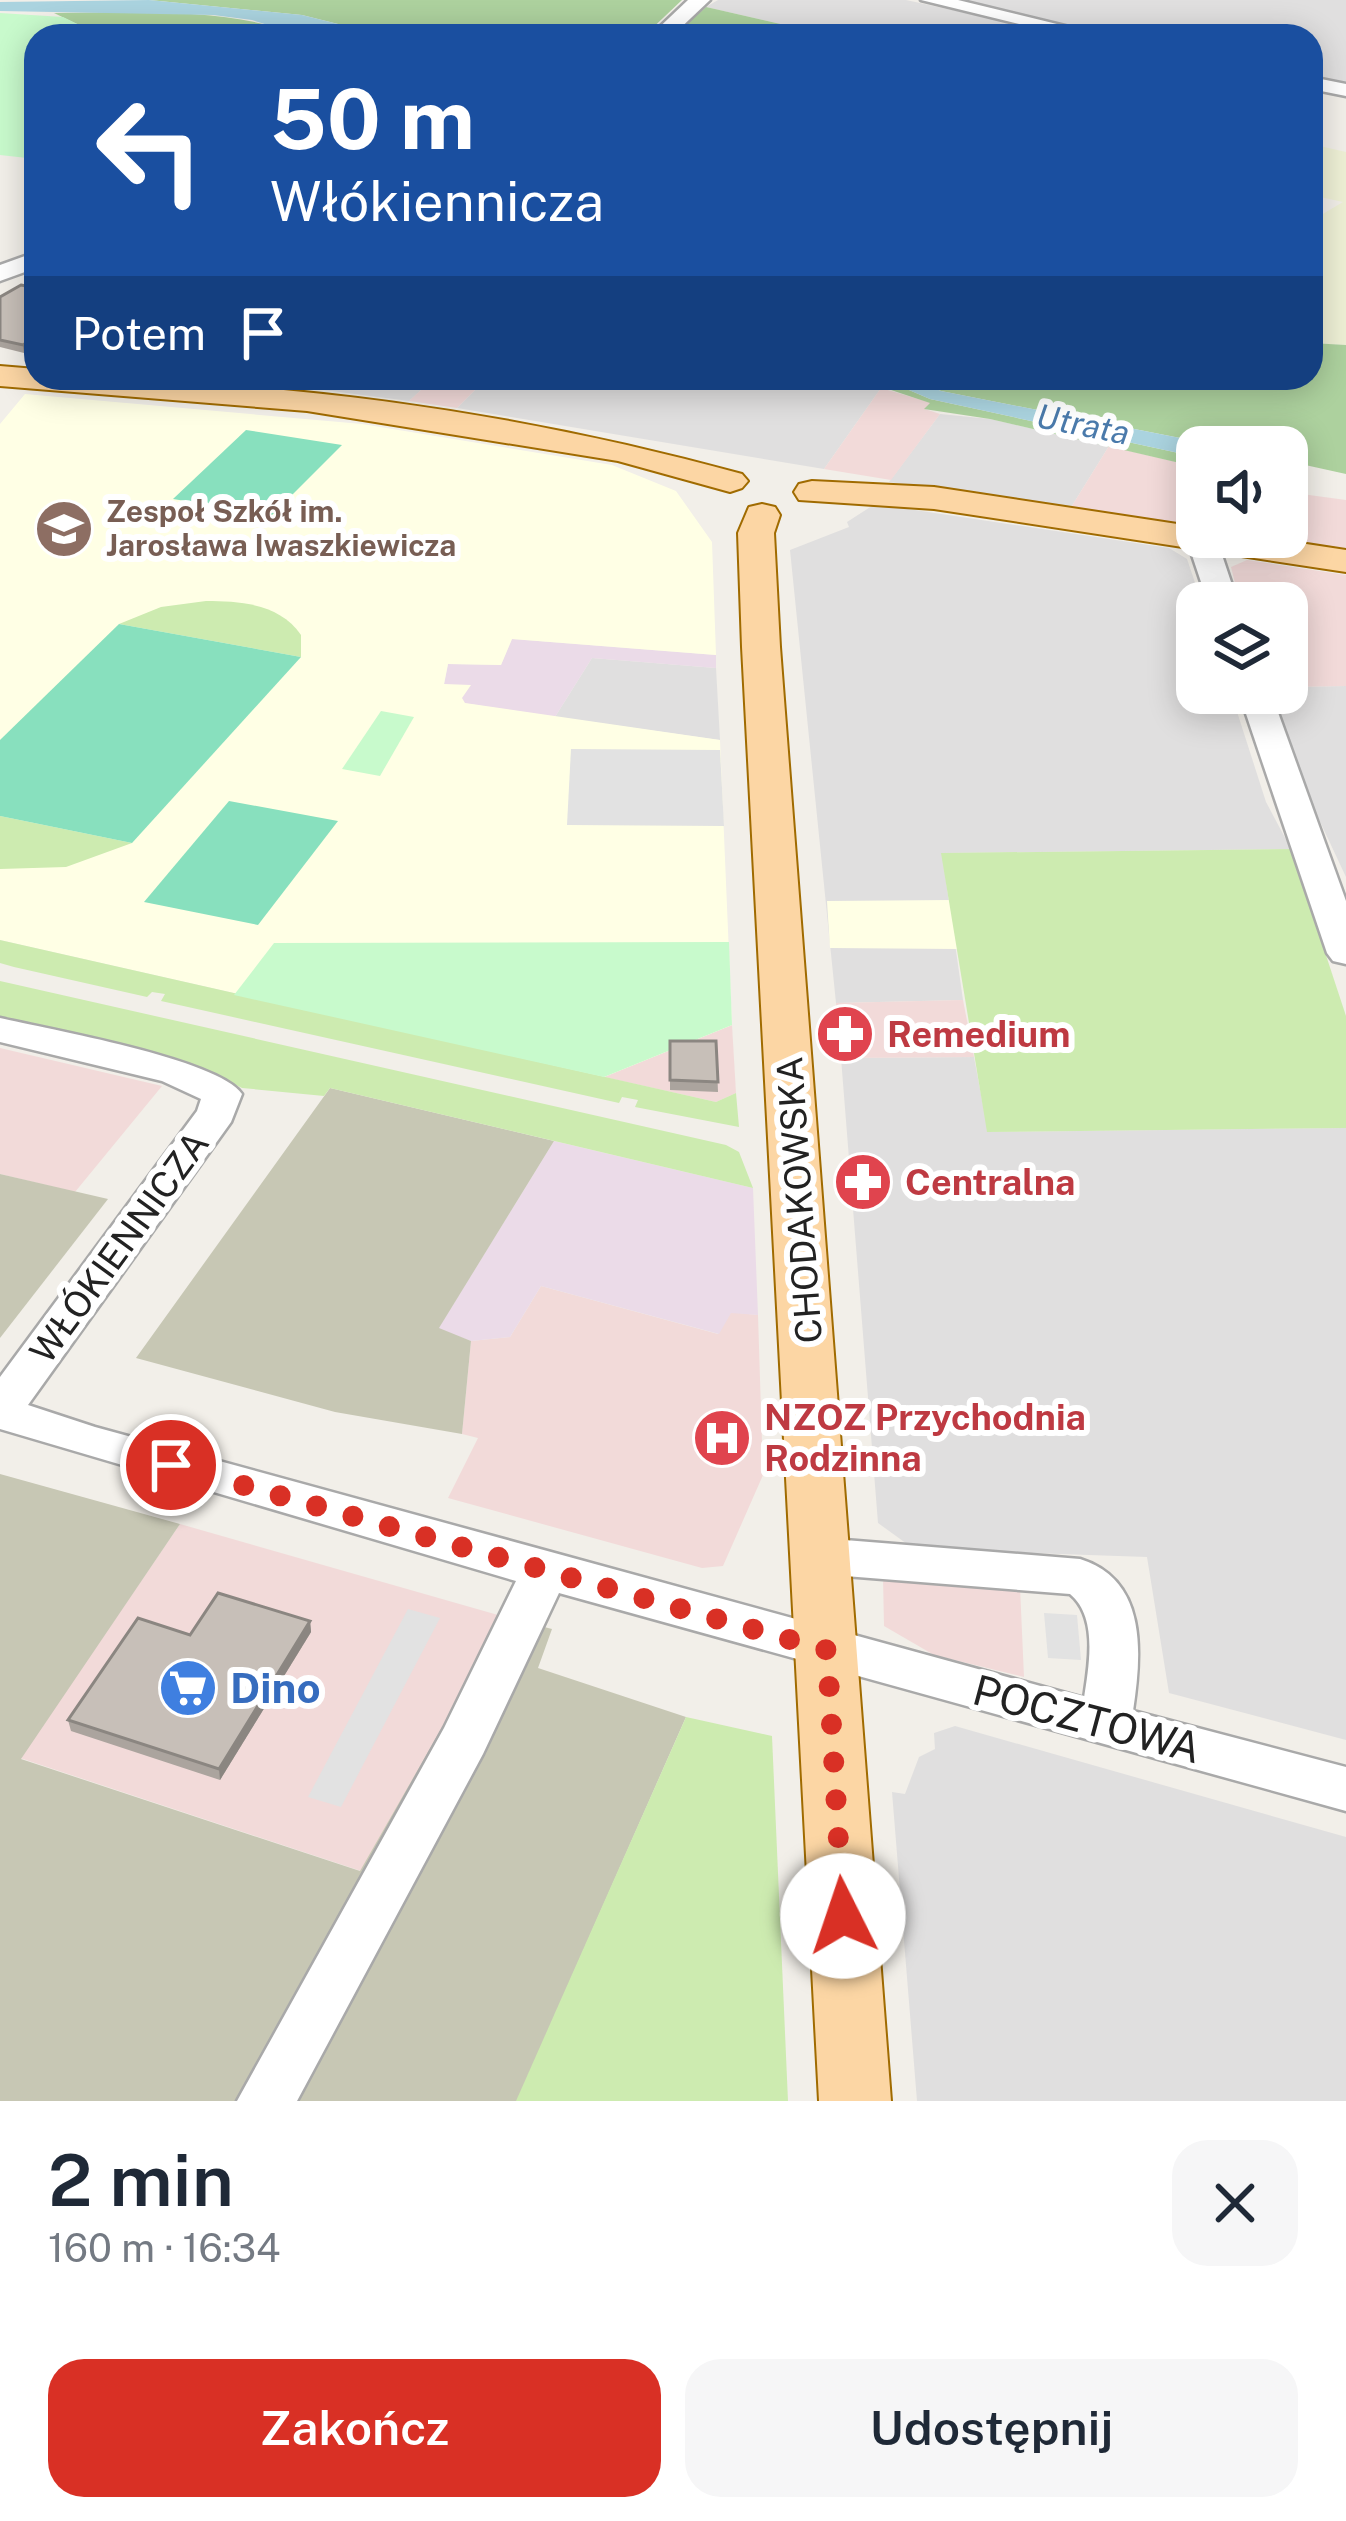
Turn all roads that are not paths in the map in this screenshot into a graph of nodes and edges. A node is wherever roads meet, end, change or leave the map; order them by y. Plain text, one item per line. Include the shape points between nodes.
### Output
1 (700, 0) edge
2 (931, 0) edge
3 (673, 24) edge
4 (1041, 24) edge
5 (279, 390) edge
6 (760, 486) junction
7 (1176, 535) edge
8 (1308, 555) edge
9 (1346, 561) edge
10 (1262, 714) edge
11 (1346, 952) edge
12 (0, 1030) edge
13 (0, 1411) edge
14 (820, 1556) junction
15 (546, 1570) junction
16 (827, 1650) junction
17 (1105, 1724) junction
18 (1346, 1789) edge
19 (266, 2101) edge
20 (855, 2101) edge

1 - 3 street
2 - 4 street
5 - 6 main road via 622,451
6 - 7 main road via 799,509 812,492 882,492
6 - 14 main road, CHODAKOWSKA via 761,647
8 - 9 main road
10 - 11 street
12 - 13 street, WŁÓKIENNICZA via 175,1072 212,1086 222,1102
13 - 15 street, WŁÓKIENNICZA
14 - 16 main road, CHODAKOWSKA
14 - 17 street via 1088,1581 1104,1597 1111,1623 1115,1667
15 - 16 street, WŁÓKIENNICZA
15 - 19 street via 465,1739
16 - 17 street, POCZTOWA
16 - 20 main road, CHODAKOWSKA
17 - 18 street, POCZTOWA

